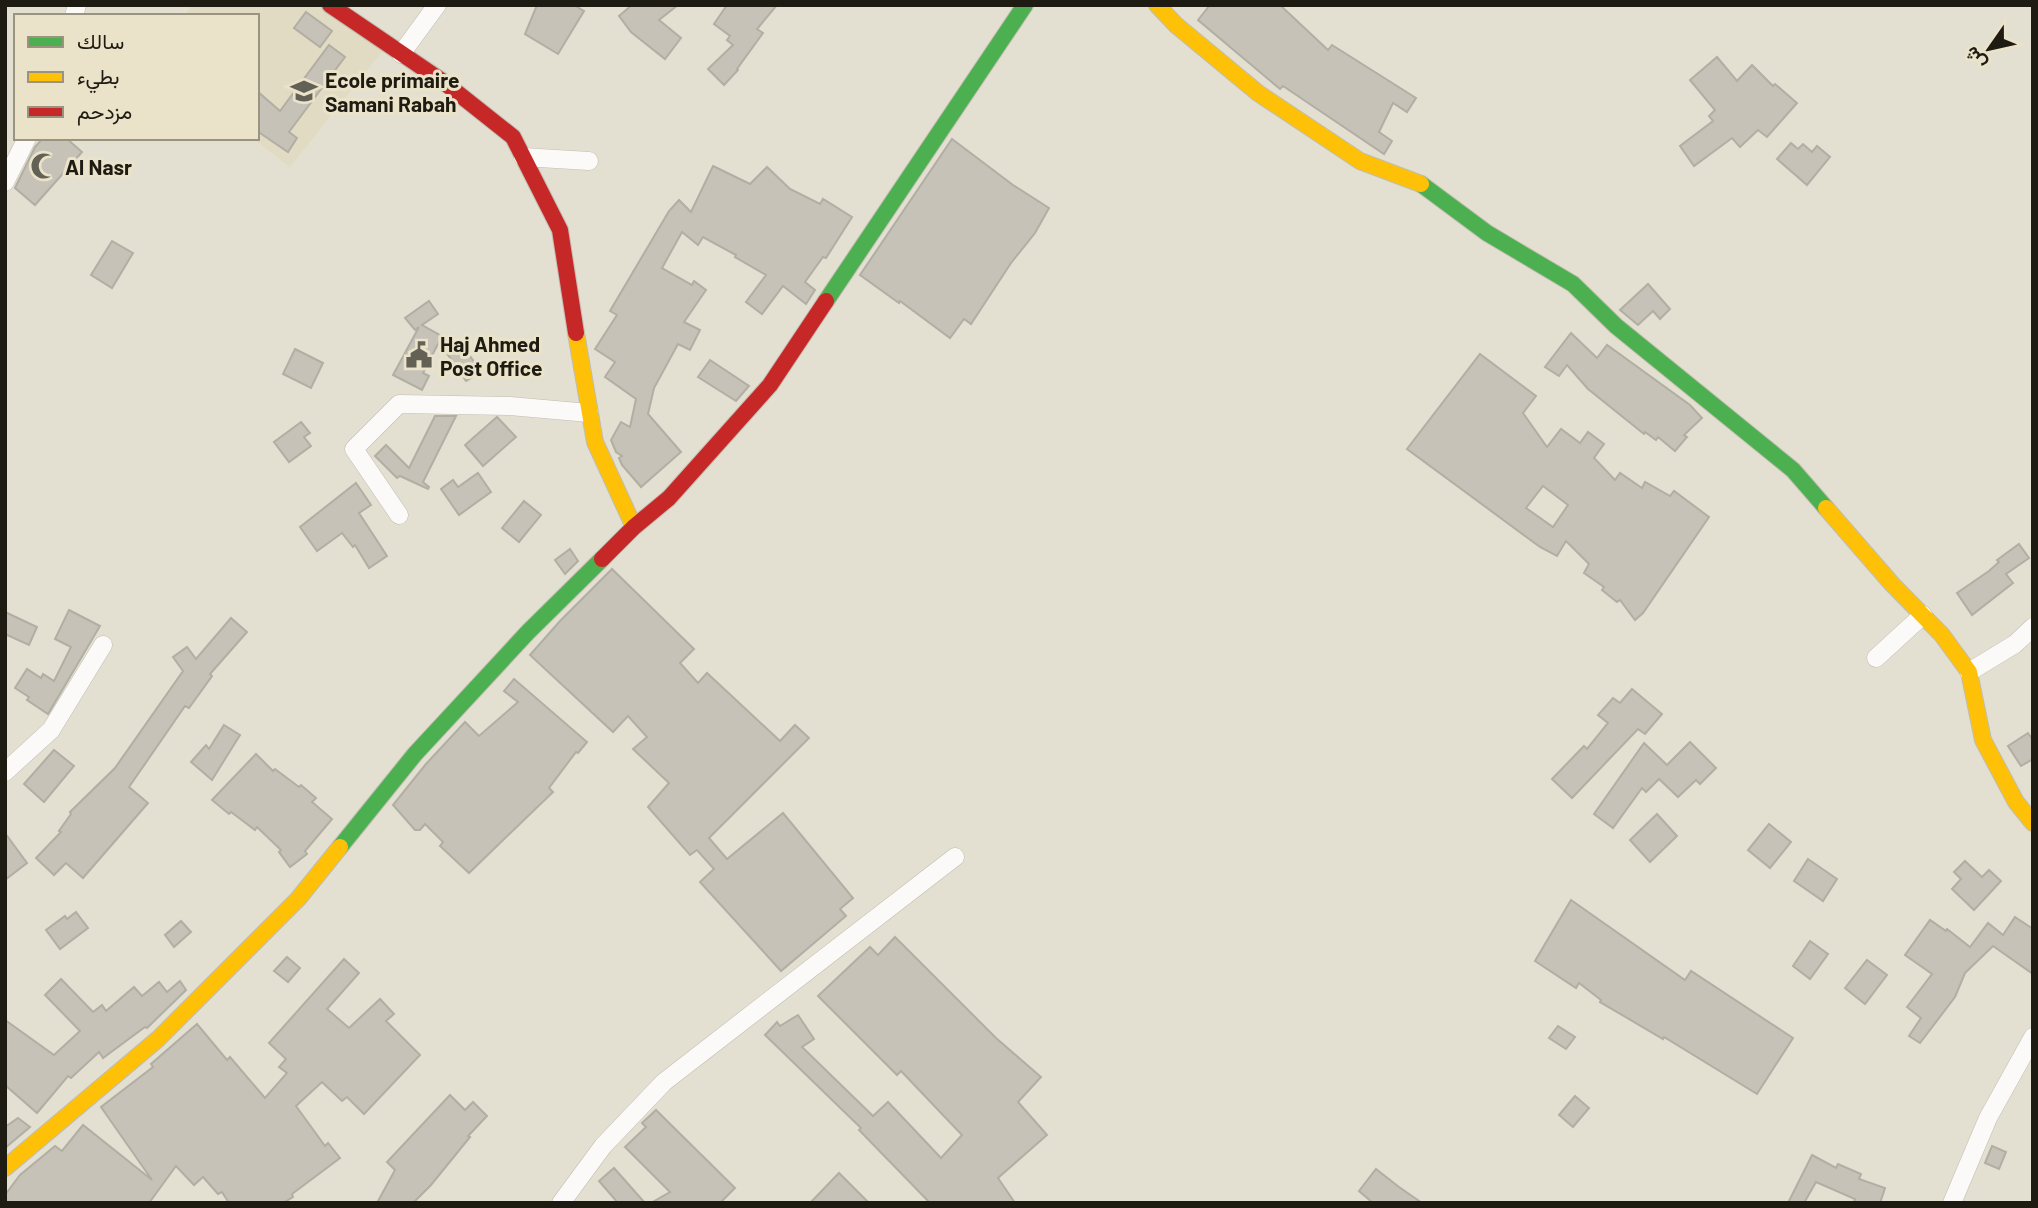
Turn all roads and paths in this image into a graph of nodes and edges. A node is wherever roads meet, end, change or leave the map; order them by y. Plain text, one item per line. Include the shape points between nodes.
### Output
1 (330, 5) edge
2 (437, 5) edge
3 (1025, 5) edge
4 (1157, 5) edge
5 (401, 54) junction
6 (26, 140) edge
7 (523, 157) junction
8 (589, 161) dead end
9 (5, 182) edge
10 (589, 413) junction
11 (399, 516) dead end
12 (634, 527) junction
13 (1923, 615) junction
14 (2033, 627) edge
15 (103, 645) dead end
16 (1876, 658) dead end
17 (1969, 672) junction
18 (5, 772) edge
19 (2033, 823) edge
20 (955, 857) dead end
21 (2033, 1037) edge
22 (5, 1168) edge
23 (561, 1203) edge
24 (1952, 1203) edge

1 - 5 street
2 - 5 street
3 - 12 street via 770,384 669,498
4 - 13 street via 1248,85 1292,116 1360,161 1424,185 1487,233 1573,284 1616,326 1793,470
5 - 7 street via 513,137
6 - 9 street
7 - 8 street
7 - 10 street via 560,230
10 - 11 street via 399,404 355,449
10 - 12 street via 595,442
12 - 22 street via 415,754 298,900 158,1039
13 - 16 street
13 - 17 street
14 - 17 street via 2015,644
15 - 18 street via 51,730
17 - 19 street via 1983,740 2016,803
20 - 23 street via 664,1082 603,1146
21 - 24 street via 1988,1118

